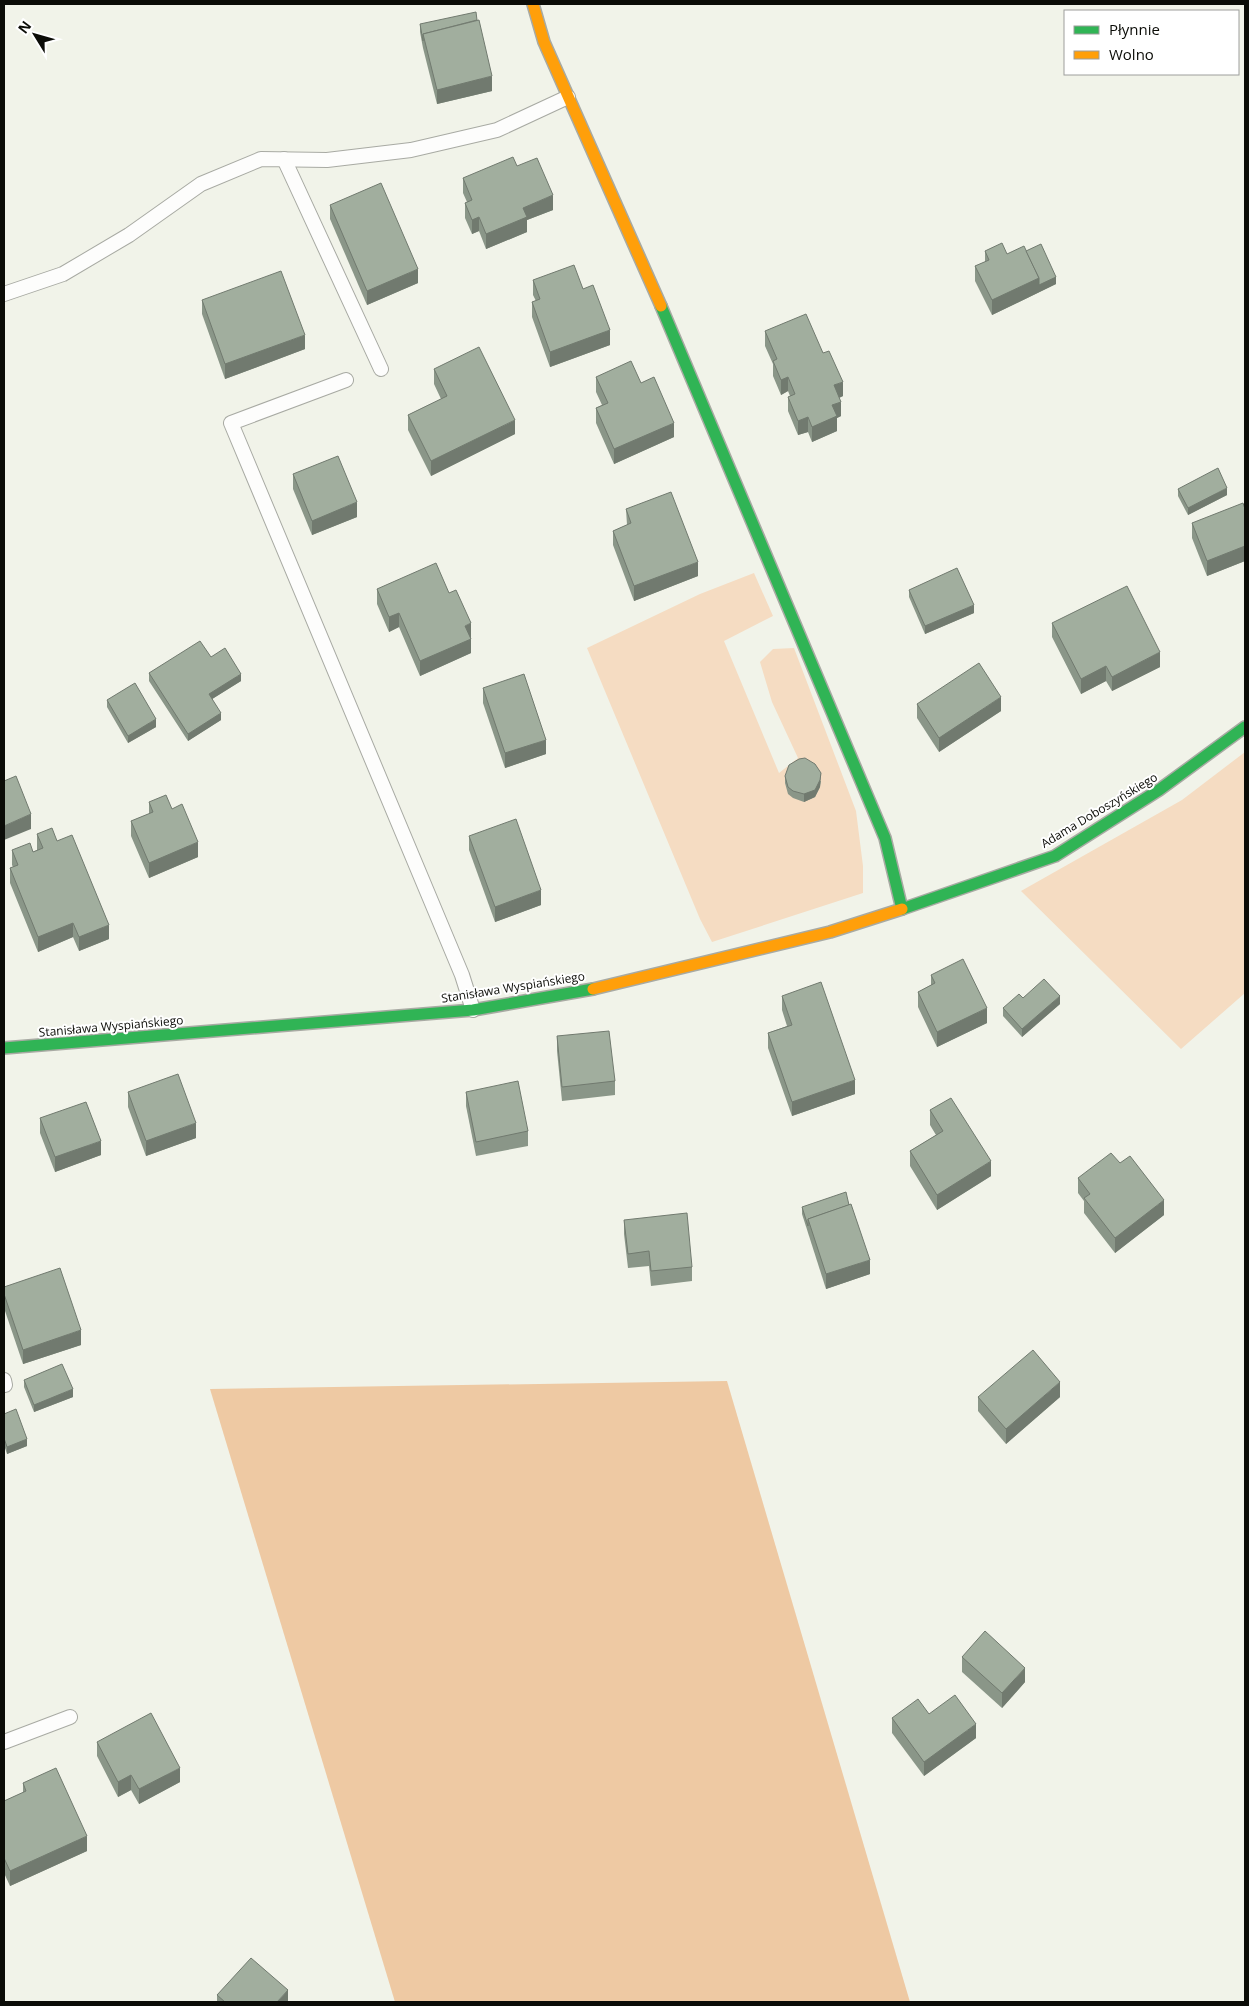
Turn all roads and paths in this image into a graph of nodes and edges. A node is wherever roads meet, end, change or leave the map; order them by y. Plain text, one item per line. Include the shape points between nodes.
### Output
1 (533, 4) edge
2 (568, 97) junction
3 (284, 159) junction
4 (4, 294) edge
5 (381, 369) dead end
6 (346, 380) dead end
7 (1245, 727) edge
8 (926, 900) joint
9 (902, 909) junction
10 (473, 1010) junction
11 (4, 1048) edge
12 (70, 1718) dead end
13 (4, 1742) edge

1 - 2 street via 544,42
2 - 3 lane via 497,130 411,150 327,160
2 - 9 street via 661,307 885,838
3 - 4 lane via 261,159 201,184 129,235 63,274
3 - 5 lane
6 - 10 lane via 231,423 462,975
7 - 8 street, Adama Doboszyńskiego via 1159,790 1055,856
8 - 9 street, Stanisława Wyspiańskiego
9 - 10 street, Stanisława Wyspiańskiego via 830,932 713,962 613,985
10 - 11 street, Stanisława Wyspiańskiego
12 - 13 lane

